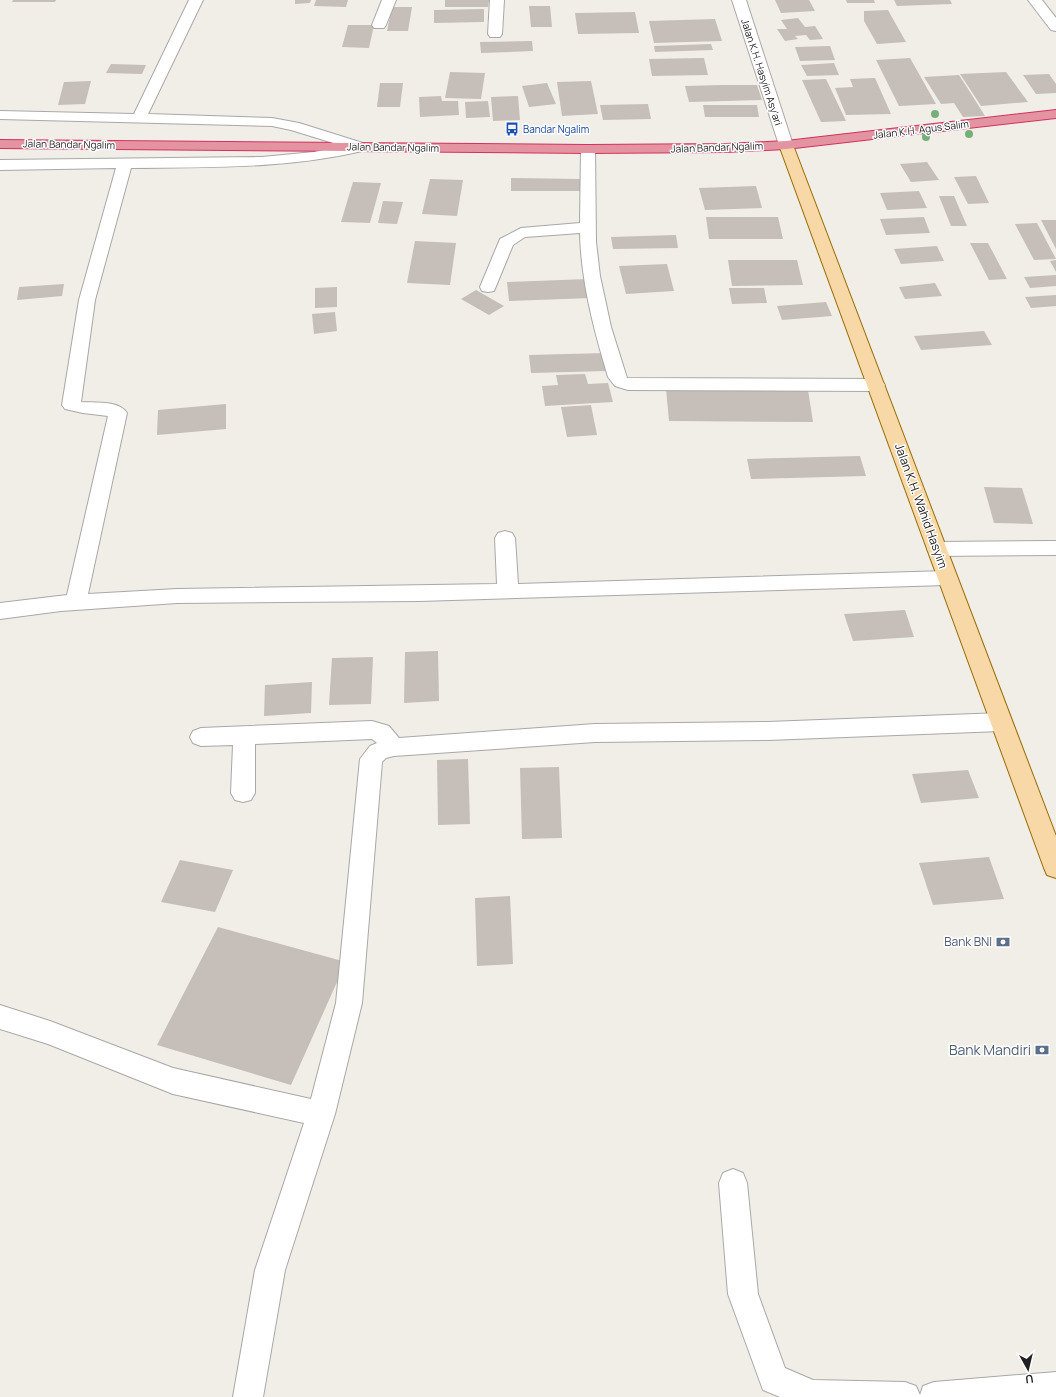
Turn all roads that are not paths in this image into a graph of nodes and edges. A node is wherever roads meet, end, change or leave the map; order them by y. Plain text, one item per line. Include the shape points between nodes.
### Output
1 (196, 0) edge
2 (389, 0) edge
3 (497, 0) edge
4 (738, 0) edge
5 (1035, 0) edge
6 (379, 25) dead end
7 (1056, 27) edge
8 (495, 34) dead end
9 (1056, 114) edge
10 (0, 115) edge
11 (140, 117) junction
12 (0, 144) edge
13 (786, 144) junction
14 (361, 147) junction
15 (588, 149) junction
16 (0, 165) edge
17 (124, 165) junction
18 (589, 227) junction
19 (488, 287) dead end
20 (876, 385) junction
21 (505, 538) dead end
22 (1056, 548) edge
23 (938, 549) junction
24 (947, 578) junction
25 (508, 590) junction
26 (76, 602) junction
27 (0, 611) edge
28 (1001, 722) junction
29 (244, 735) junction
30 (201, 737) dead end
31 (394, 747) junction
32 (243, 793) dead end
33 (1056, 868) edge
34 (0, 1017) edge
35 (321, 1114) junction
36 (733, 1183) dead end
37 (1056, 1387) edge
38 (248, 1397) edge
39 (905, 1397) edge
40 (934, 1397) edge

1 - 11 street
2 - 6 street
3 - 8 street
4 - 13 street, Jalan K.H. Hasyim Asy'ari
5 - 7 street
9 - 13 highway, Jalan K.H. Agus Salim
10 - 11 street
11 - 14 street via 272,122 294,126
12 - 14 highway, Jalan Bandar Ngalim
13 - 15 highway, Jalan Bandar Ngalim via 726,148
13 - 20 main road, Jalan K.H. Wahid Hasyim
14 - 15 highway, Jalan Bandar Ngalim
14 - 17 street via 314,157 262,162
15 - 18 street
16 - 17 street
17 - 26 street via 87,300 71,405 80,408 110,409 118,413
18 - 19 street via 521,233 512,237 506,242
18 - 20 street via 591,269 602,331 616,377 621,382
20 - 23 main road, Jalan K.H. Wahid Hasyim
21 - 25 street
22 - 23 street
23 - 24 main road, Jalan K.H. Wahid Hasyim
24 - 25 street
24 - 28 main road, Jalan K.H. Wahid Hasyim
25 - 26 street via 419,594 177,596
26 - 27 street
28 - 31 street via 768,731 595,733
28 - 33 main road, Jalan K.H. Wahid Hasyim
29 - 30 street
29 - 31 street via 374,730 380,732
29 - 32 street
31 - 35 street via 378,752 371,759 348,1003
34 - 35 street via 50,1033 172,1081
35 - 38 street via 270,1270
36 - 39 street via 743,1294 774,1379 813,1395
37 - 40 street

